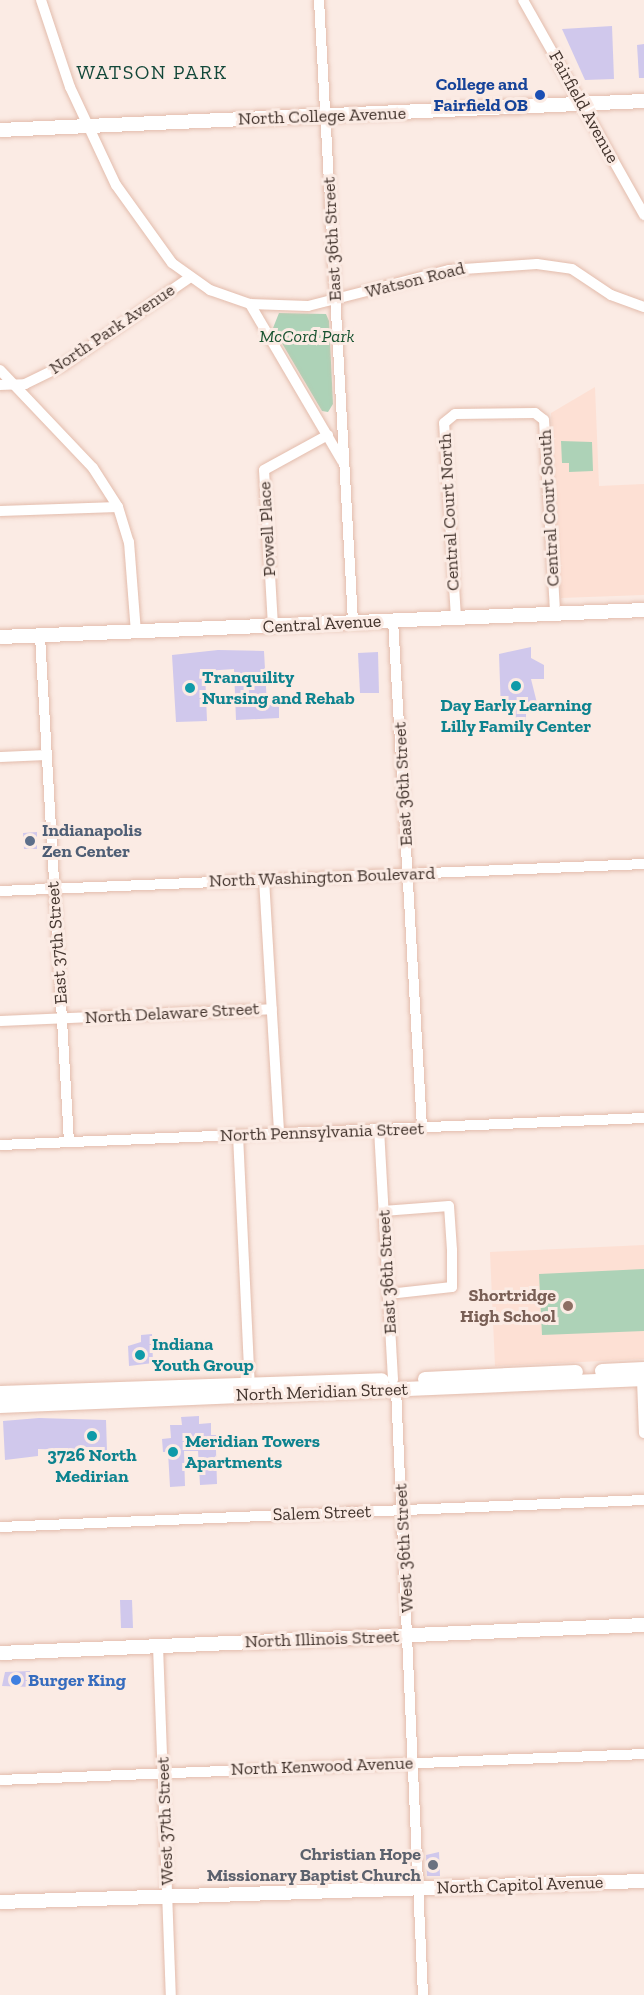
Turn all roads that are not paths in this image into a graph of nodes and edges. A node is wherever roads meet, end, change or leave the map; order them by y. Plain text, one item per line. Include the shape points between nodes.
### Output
1 (41, 0) edge
2 (319, 0) edge
3 (523, 0) edge
4 (644, 101) edge
5 (583, 104) junction
6 (325, 116) junction
7 (87, 126) junction
8 (0, 130) edge
9 (644, 215) edge
10 (189, 278) junction
11 (335, 301) junction
12 (250, 304) junction
13 (644, 307) edge
14 (0, 370) edge
15 (14, 384) junction
16 (0, 385) edge
17 (494, 413) joint
18 (328, 435) junction
19 (345, 467) junction
20 (118, 507) junction
21 (0, 512) edge
22 (644, 610) edge
23 (555, 613) junction
24 (456, 618) junction
25 (393, 620) junction
26 (353, 622) junction
27 (273, 626) junction
28 (136, 632) junction
29 (40, 636) junction
30 (0, 637) edge
31 (46, 755) junction
32 (0, 757) edge
33 (644, 864) edge
34 (408, 874) junction
35 (264, 879) junction
36 (54, 889) junction
37 (0, 891) edge
38 (272, 1009) junction
39 (62, 1019) junction
40 (0, 1021) edge
41 (644, 1118) edge
42 (422, 1127) junction
43 (379, 1129) junction
44 (279, 1133) junction
45 (238, 1135) junction
46 (69, 1142) junction
47 (0, 1145) edge
48 (383, 1211) junction
49 (388, 1294) junction
50 (643, 1376) edge
51 (395, 1385) junction
52 (250, 1386) junction
53 (0, 1393) edge
54 (0, 1406) edge
55 (644, 1433) edge
56 (644, 1500) edge
57 (402, 1510) junction
58 (0, 1527) edge
59 (644, 1625) edge
60 (408, 1635) junction
61 (158, 1646) junction
62 (0, 1653) edge
63 (644, 1754) edge
64 (414, 1763) junction
65 (163, 1773) junction
66 (0, 1780) edge
67 (644, 1881) edge
68 (418, 1888) junction
69 (168, 1896) junction
70 (0, 1902) edge
71 (171, 1995) edge
72 (423, 1995) edge

1 - 7 street, Watson Road
2 - 6 street, East 36th Street
3 - 5 street, Fairfield Avenue
4 - 5 main road, North College Avenue
5 - 6 main road, North College Avenue
5 - 9 street, Fairfield Avenue
6 - 7 main road, North College Avenue
6 - 11 street, East 36th Street
7 - 8 main road, North College Avenue
7 - 10 street, Watson Road via 140,224
10 - 12 street, Watson Road
10 - 15 street, North Park Avenue via 68,362 29,382
11 - 12 street, Watson Road via 300,306
11 - 13 street, Watson Road via 438,272 527,264 572,269 611,295
11 - 19 street, East 36th Street
12 - 18 street
14 - 15 street
15 - 16 street, North Park Avenue
15 - 20 street via 93,468
17 - 23 street, Central Court South via 535,413 545,422
17 - 24 street, Central Court North via 455,414 444,423
18 - 19 street
18 - 27 street, Powell Place via 264,470
19 - 26 street, East 36th Street
20 - 21 street
20 - 28 street via 129,542
22 - 23 main road, Central Avenue
23 - 24 main road, Central Avenue
24 - 25 main road, Central Avenue
25 - 26 main road, Central Avenue
25 - 34 street, East 36th Street
26 - 27 main road, Central Avenue
27 - 28 main road, Central Avenue
28 - 29 main road, Central Avenue
29 - 30 main road, Central Avenue
29 - 31 street, East 37th Street
31 - 32 street
31 - 36 street, East 37th Street
33 - 34 street, North Washington Boulevard
34 - 35 street, North Washington Boulevard
34 - 42 street, East 36th Street
35 - 36 street, North Washington Boulevard
35 - 38 street
36 - 37 street, North Washington Boulevard
36 - 39 street, East 37th Street
38 - 39 street, North Delaware Street
38 - 44 street
39 - 40 street, North Delaware Street
39 - 46 street, East 37th Street
41 - 42 street, North Pennsylvania Street
42 - 43 street, North Pennsylvania Street
43 - 44 street, North Pennsylvania Street
43 - 48 street, East 36th Street
44 - 45 street, North Pennsylvania Street
45 - 46 street, North Pennsylvania Street
45 - 52 street
46 - 47 street, North Pennsylvania Street
48 - 49 street, East 36th Street
48 - 49 street via 449,1206 452,1250 452,1287
49 - 51 street, East 36th Street
50 - 51 main road, North Meridian Street
50 - 55 street
51 - 52 main road, North Meridian Street
51 - 54 main road, North Meridian Street
51 - 57 street, West 36th Street
52 - 53 main road, North Meridian Street
56 - 57 street, Salem Street
57 - 58 street, Salem Street
57 - 60 street, West 36th Street
59 - 60 main road, North Illinois Street
60 - 61 main road, North Illinois Street
60 - 64 street, West 36th Street
61 - 62 main road, North Illinois Street
61 - 65 street, West 37th Street
63 - 64 street, North Kenwood Avenue
64 - 65 street, North Kenwood Avenue
64 - 68 street, West 36th Street
65 - 66 street, North Kenwood Avenue
65 - 69 street, West 37th Street
67 - 68 main road, North Capitol Avenue
68 - 69 main road, North Capitol Avenue
68 - 72 street, West 36th Street
69 - 70 main road, North Capitol Avenue
69 - 71 street, West 37th Street

